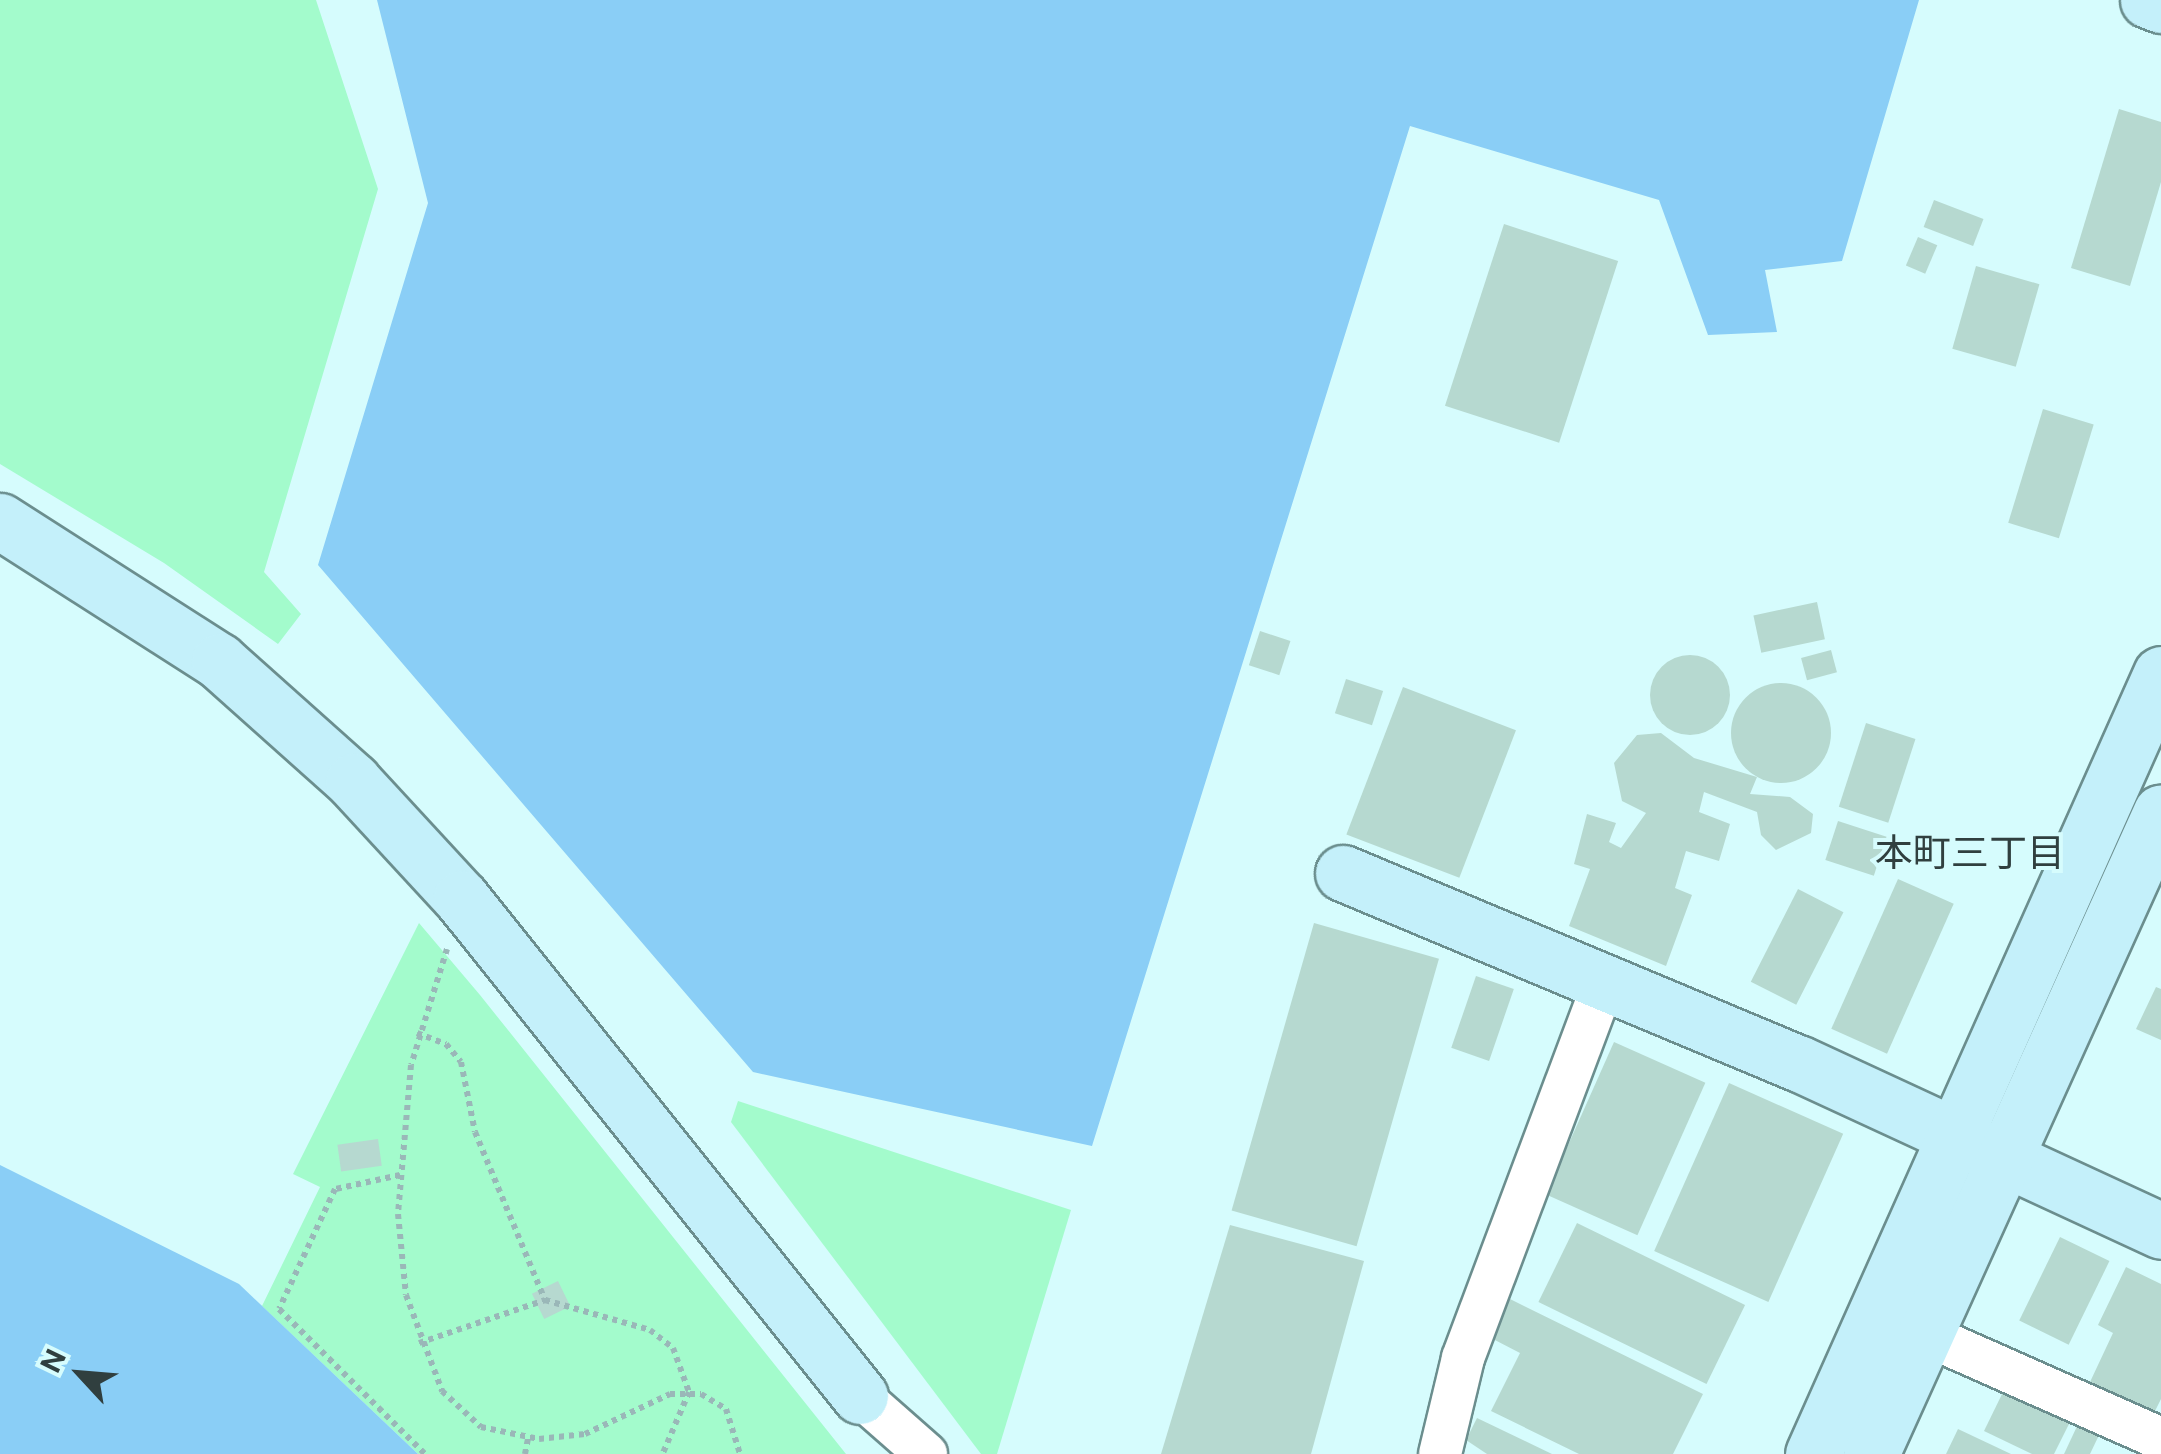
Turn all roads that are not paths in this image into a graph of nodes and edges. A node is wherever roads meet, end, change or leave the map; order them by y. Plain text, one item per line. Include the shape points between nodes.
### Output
1 (2148, 0) edge
2 (2161, 4) edge
3 (0, 521) edge
4 (2161, 674) edge
5 (2161, 812) edge
6 (1343, 872) dead end
7 (1604, 983) junction
8 (1958, 1137) junction
9 (2008, 1161) junction
10 (2161, 1231) edge
11 (1929, 1336) junction
12 (860, 1396) junction
13 (2161, 1439) edge
14 (894, 1454) edge
15 (926, 1454) edge
16 (1440, 1454) edge
17 (1813, 1454) edge
18 (1871, 1454) edge

1 - 2 street
3 - 12 street via 219,661 353,782 461,898
4 - 8 street
5 - 9 street
6 - 7 street
7 - 8 street
7 - 16 street via 1462,1358
8 - 9 street
8 - 17 street
9 - 10 street
9 - 11 street
11 - 13 street
11 - 18 street
12 - 14 street
12 - 15 street

